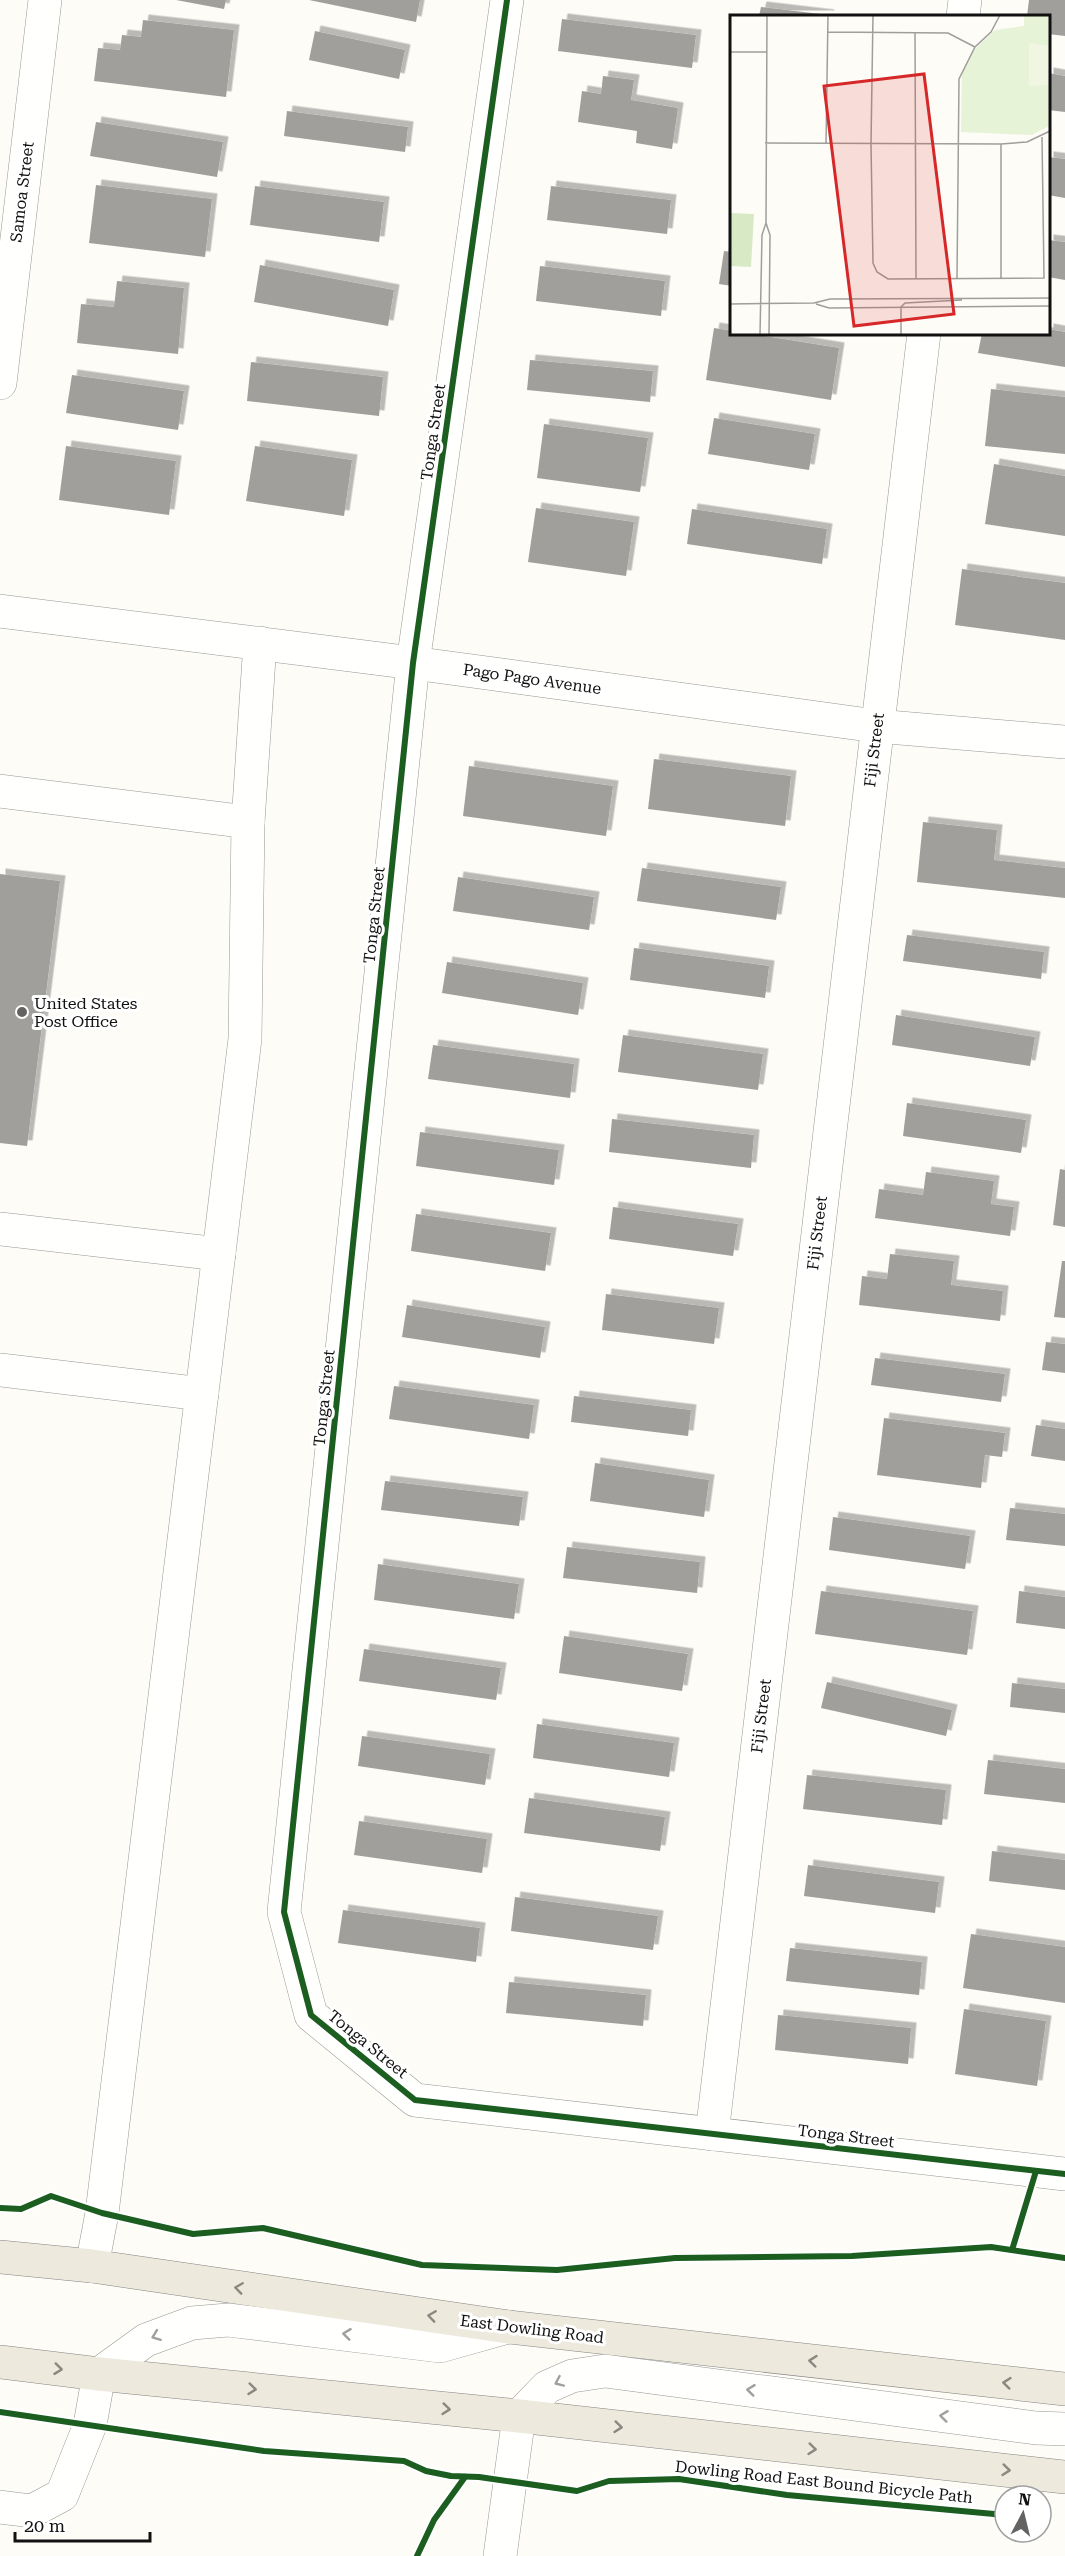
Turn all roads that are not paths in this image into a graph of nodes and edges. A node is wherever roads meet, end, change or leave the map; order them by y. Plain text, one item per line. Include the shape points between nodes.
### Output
1 (45, 0) edge
2 (507, 0) edge
3 (965, 0) edge
4 (963, 15) edge
5 (924, 334) edge
6 (0, 383) edge
7 (0, 610) edge
8 (260, 643) junction
9 (413, 663) junction
10 (876, 726) junction
11 (1065, 742) edge
12 (0, 791) edge
13 (248, 822) junction
14 (0, 1229) edge
15 (219, 1254) junction
16 (0, 1370) edge
17 (202, 1394) junction
18 (712, 2134) junction
19 (1065, 2175) edge
20 (0, 2257) edge
21 (92, 2266) junction
22 (508, 2327) junction
23 (0, 2362) edge
24 (99, 2374) junction
25 (1065, 2389) edge
26 (519, 2416) junction
27 (1065, 2429) edge
28 (1065, 2477) edge
29 (0, 2507) edge
30 (500, 2556) edge

1 - 6 street, Samoa Street
2 - 9 street, Tonga Street
3 - 4 street
5 - 10 street, Fiji Street
7 - 8 street, Pago Pago Avenue
8 - 9 street, Pago Pago Avenue
8 - 13 street
9 - 10 street, Pago Pago Avenue
9 - 18 street, Tonga Street via 284,1912 311,2015 415,2100
10 - 11 street, Pago Pago Avenue
10 - 18 street, Fiji Street
12 - 13 street
13 - 15 street via 245,1039
14 - 15 street
15 - 17 street
16 - 17 street
17 - 21 street via 102,2212
18 - 19 street, Tonga Street
20 - 21 main road, East Dowling Road
22 -> 21 main road, East Dowling Road
22 -> 24 street via 441,2346 228,2320 192,2323 146,2340
25 -> 22 main road, East Dowling Road
23 -> 24 main road
24 -> 26 main road
24 - 29 street via 90,2425 62,2495 32,2511
27 -> 26 street via 605,2371 572,2376 547,2387
26 -> 28 main road
26 - 30 street

